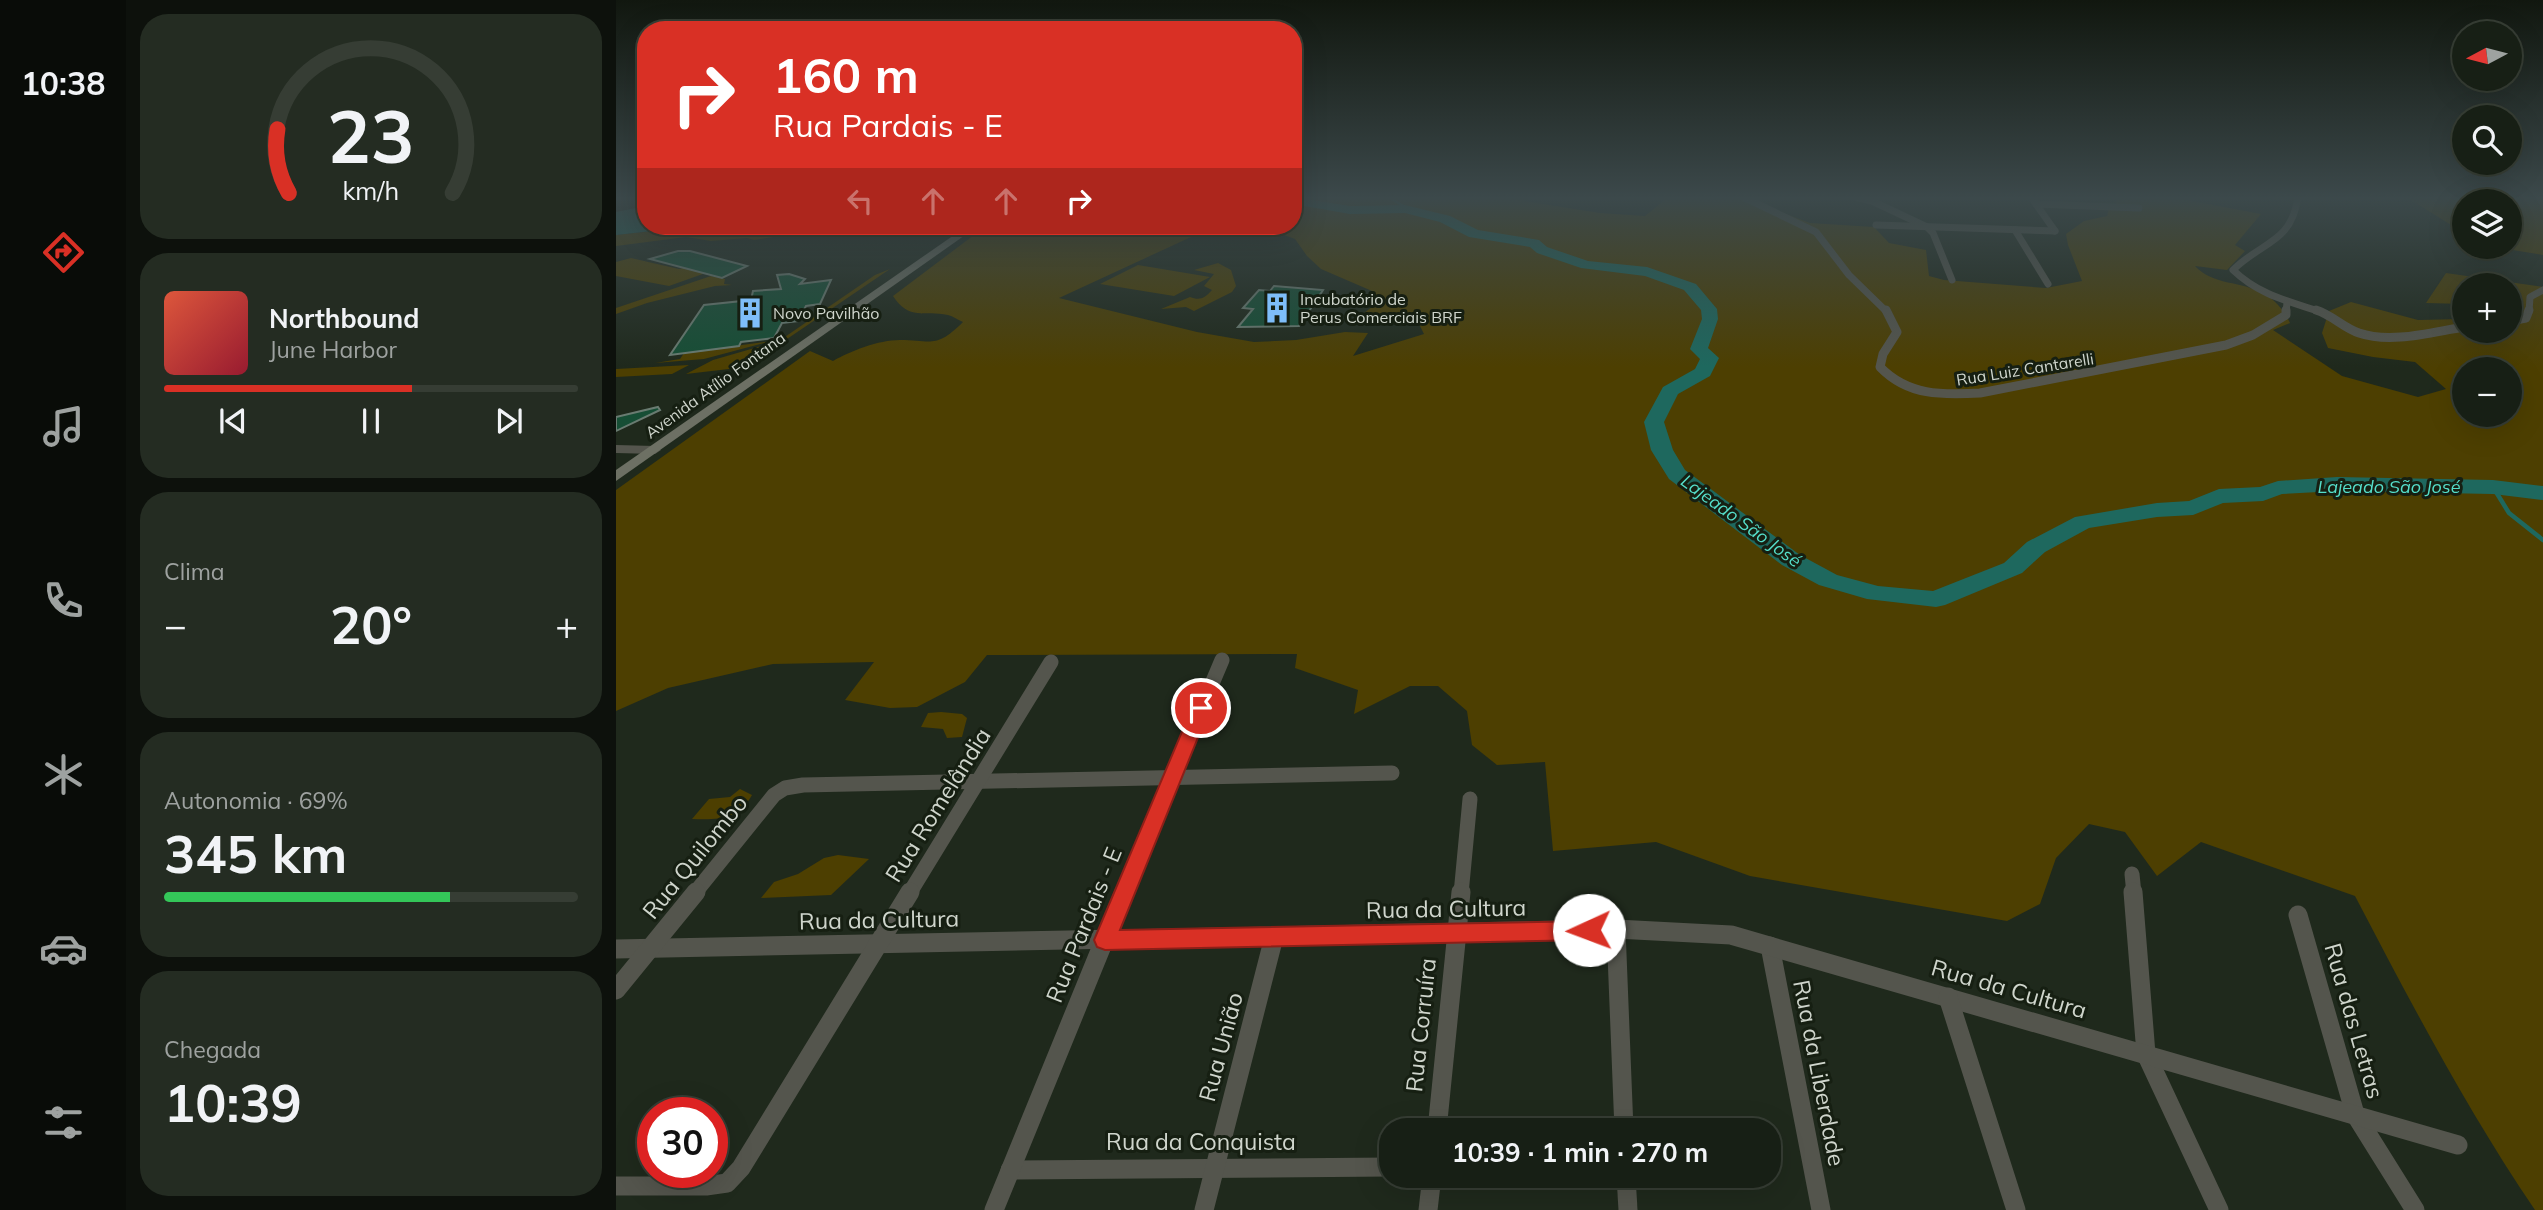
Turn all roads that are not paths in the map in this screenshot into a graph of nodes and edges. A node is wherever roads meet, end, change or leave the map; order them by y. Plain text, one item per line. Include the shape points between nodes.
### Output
1 (925, 253) edge
2 (933, 253) edge
3 (1832, 253) edge
4 (1941, 253) edge
5 (2029, 253) edge
6 (2253, 253) edge
7 (1952, 280) dead end
8 (2048, 284) dead end
9 (2543, 290) edge
10 (2287, 303) junction
11 (2522, 319) edge
12 (2452, 328) edge
13 (616, 449) edge
14 (648, 450) junction
15 (616, 466) edge
16 (616, 477) edge
17 (1222, 660) dead end
18 (1051, 662) dead end
19 (1392, 773) dead end
20 (1170, 779) junction
21 (978, 783) junction
22 (1470, 799) dead end
23 (2132, 874) dead end
24 (2298, 915) dead end
25 (1616, 929) junction
26 (1457, 934) junction
27 (1274, 937) junction
28 (1105, 940) junction
29 (879, 944) junction
30 (1770, 946) junction
31 (616, 949) edge
32 (650, 949) junction
33 (616, 990) edge
34 (1948, 997) junction
35 (2146, 1054) junction
36 (2356, 1114) junction
37 (1438, 1118) edge
38 (1624, 1118) edge
39 (2458, 1145) dead end
40 (1379, 1167) edge
41 (1214, 1168) junction
42 (1010, 1170) junction
43 (616, 1186) edge
44 (1431, 1188) edge
45 (1627, 1188) edge
46 (993, 1210) edge
47 (1204, 1210) edge
48 (1429, 1210) edge
49 (1628, 1210) edge
50 (1821, 1210) edge
51 (2016, 1210) edge
52 (2219, 1210) edge
53 (2415, 1210) edge

1 - 14 main road, Avenida Atílio Fontana
2 - 14 main road, Avenida Atílio Fontana
3 - 10 street, Rua Luiz Cantarelli via 1894,320 1897,332 1880,367 1889,380 1913,391 1942,395 1980,393 2241,341 2286,316
4 - 7 street
5 - 8 street
6 - 10 street via 2233,270
9 - 11 street via 2529,297 2530,308
10 - 12 street via 2326,313 2348,331 2367,336
13 - 14 street
14 - 15 main road, Avenida Atílio Fontana
14 - 16 main road, Avenida Atílio Fontana
17 - 20 street, Rua Pardais - E
18 - 21 street, Rua Romelândia
19 - 20 street
20 - 21 street
20 - 28 street, Rua Pardais - E
21 - 29 street, Rua Romelândia
21 - 32 street, Rua Quilombo via 785,788 774,795
22 - 26 street, Rua Corruíra
23 - 35 street
24 - 36 street, Rua das Letras
25 - 26 street, Rua da Cultura
25 - 30 street, Rua da Cultura via 1731,935
25 - 38 street
26 - 27 street, Rua da Cultura
26 - 37 street, Rua Corruíra
27 - 28 street, Rua da Cultura
27 - 41 street, Rua União
28 - 29 street, Rua da Cultura
28 - 42 street, Rua Pardais - E
29 - 32 street, Rua da Cultura
29 - 43 street, Rua Romelândia via 741,1168 727,1183
30 - 34 street, Rua da Cultura
30 - 50 street, Rua da Liberdade
31 - 32 street, Rua da Cultura
32 - 33 street, Rua Quilombo
34 - 35 street, Rua da Cultura
34 - 51 street
35 - 36 street, Rua da Cultura
35 - 52 street
36 - 39 street, Rua da Cultura
36 - 53 street, Rua das Letras
40 - 41 street, Rua da Conquista
41 - 42 street, Rua da Conquista
41 - 47 street, Rua União
42 - 46 street, Rua Pardais - E
44 - 48 street
45 - 49 street

